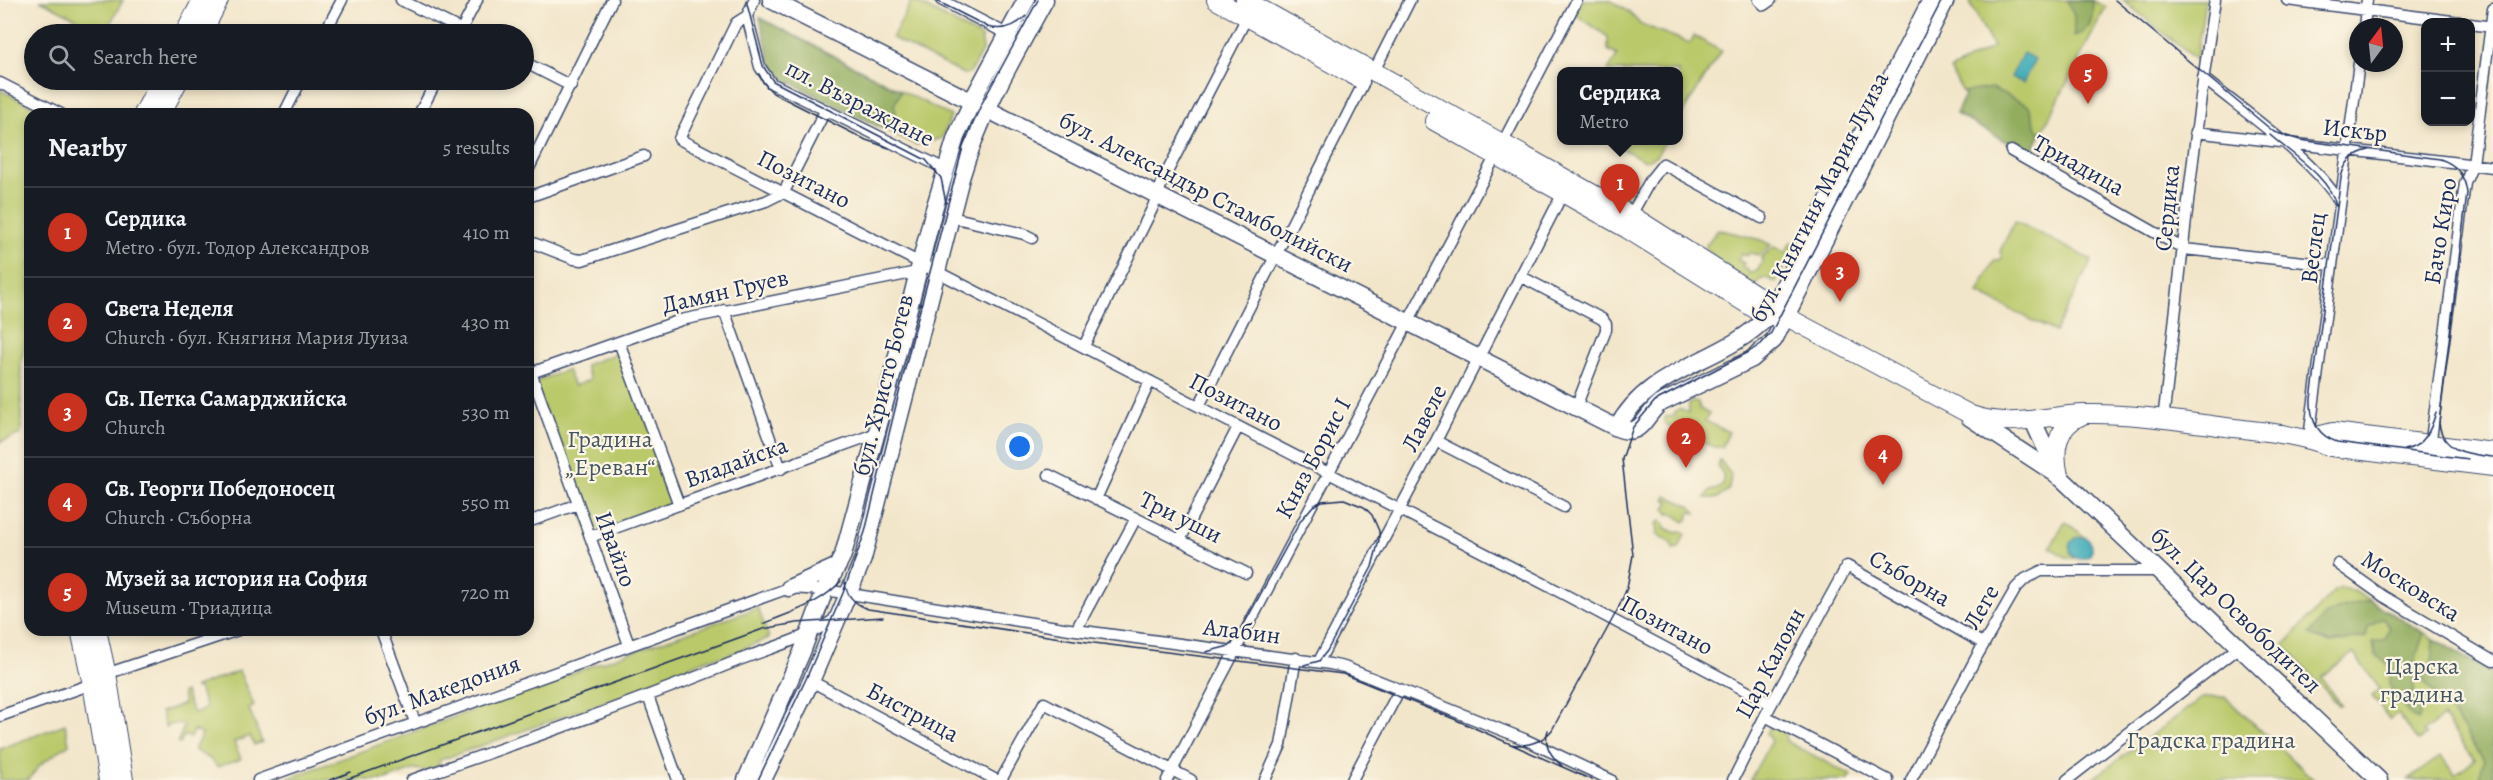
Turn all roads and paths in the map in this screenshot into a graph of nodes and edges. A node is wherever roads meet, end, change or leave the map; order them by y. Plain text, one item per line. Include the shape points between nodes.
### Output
1 (202, 0) edge
2 (219, 0) edge
3 (342, 0) edge
4 (400, 0) edge
5 (477, 0) edge
6 (612, 0) edge
7 (754, 0) edge
8 (772, 0) edge
9 (941, 0) edge
10 (1026, 0) edge
11 (1045, 0) edge
12 (1216, 0) edge
13 (1410, 0) edge
14 (1577, 0) edge
15 (1759, 0) edge
16 (1771, 0) edge
17 (1931, 0) edge
18 (1946, 0) edge
19 (2215, 0) edge
20 (2288, 0) edge
21 (2367, 5) edge
22 (1251, 6) edge
23 (2493, 9) edge
24 (747, 16) junction
25 (2438, 18) edge
26 (189, 24) edge
27 (207, 24) edge
28 (329, 24) edge
29 (446, 24) edge
30 (467, 24) edge
31 (2475, 25) edge
32 (2492, 27) edge
33 (1015, 38) junction
34 (534, 67) edge
35 (2358, 72) edge
36 (1369, 77) junction
37 (2203, 78) junction
38 (0, 83) edge
39 (571, 86) junction
40 (155, 90) edge
41 (174, 90) edge
42 (296, 90) edge
43 (432, 90) edge
44 (979, 105) junction
45 (49, 108) edge
46 (145, 108) edge
47 (164, 108) edge
48 (287, 108) edge
49 (422, 108) edge
50 (825, 111) junction
51 (2195, 132) junction
52 (2283, 143) junction
53 (1499, 150) junction
54 (2011, 151) dead end
55 (2347, 151) junction
56 (644, 156) dead end
57 (534, 158) edge
58 (2473, 164) junction
59 (2493, 167) edge
60 (945, 169) junction
61 (784, 192) junction
62 (1563, 193) junction
63 (534, 194) edge
64 (1158, 195) junction
65 (2340, 203) junction
66 (1630, 215) junction
67 (951, 217) junction
68 (1762, 218) dead end
69 (1032, 238) dead end
70 (534, 245) edge
71 (2184, 249) junction
72 (1276, 255) junction
73 (2332, 265) junction
74 (920, 266) junction
75 (937, 271) junction
76 (1520, 276) junction
77 (723, 310) junction
78 (1777, 313) junction
79 (1409, 322) junction
80 (619, 342) junction
81 (1084, 346) junction
82 (1478, 357) junction
83 (534, 368) edge
84 (1150, 381) junction
85 (534, 384) edge
86 (1198, 406) junction
87 (1576, 407) junction
88 (1956, 409) junction
89 (2087, 414) junction
90 (2163, 420) junction
91 (2033, 421) junction
92 (897, 426) junction
93 (1238, 427) junction
94 (1623, 429) junction
95 (877, 433) junction
96 (2310, 438) junction
97 (1436, 441) junction
98 (2429, 452) junction
99 (2493, 452) edge
100 (2493, 467) edge
101 (781, 468) junction
102 (1328, 473) junction
103 (1049, 475) dead end
104 (2059, 476) junction
105 (1096, 499) junction
106 (578, 504) junction
107 (679, 505) junction
108 (1564, 507) dead end
109 (1400, 510) junction
110 (1136, 518) junction
111 (534, 520) edge
112 (590, 537) junction
113 (1180, 540) junction
114 (2338, 564) dead end
115 (838, 566) junction
116 (1846, 566) joint
117 (2160, 571) junction
118 (1246, 573) dead end
119 (789, 588) junction
120 (825, 590) junction
121 (848, 594) junction
122 (838, 617) junction
123 (1076, 630) junction
124 (808, 635) junction
125 (82, 636) edge
126 (97, 636) edge
127 (221, 636) edge
128 (383, 636) edge
129 (788, 642) junction
130 (1984, 644) junction
131 (629, 645) junction
132 (2239, 647) junction
133 (1234, 651) junction
134 (802, 652) junction
135 (1296, 658) junction
136 (1319, 661) junction
137 (2493, 661) edge
138 (99, 679) junction
139 (811, 681) junction
140 (1400, 689) junction
141 (648, 696) junction
142 (1771, 704) junction
143 (0, 716) edge
144 (1765, 716) junction
145 (415, 722) junction
146 (1169, 775) edge
147 (437, 776) edge
148 (108, 780) edge
149 (124, 780) edge
150 (258, 780) edge
151 (412, 780) edge
152 (678, 780) edge
153 (751, 780) edge
154 (996, 780) edge
155 (1001, 780) edge
156 (1191, 780) edge
157 (1266, 780) edge
158 (1352, 780) edge
159 (1611, 780) edge
160 (1733, 780) edge
161 (1888, 780) edge
162 (1911, 780) edge
163 (2067, 780) edge
164 (2379, 780) edge

1 - 26 main road
2 - 27 main road
3 - 28 street
4 - 29 street
5 - 30 street
6 - 39 street
7 - 24 street
8 - 44 main road, бул. Александър Стамболийски
9 - 33 street
10 - 33 main road, бул. Христо Ботев
11 - 33 main road, бул. Христо Ботев
12 - 22 main road
13 - 36 street
14 - 53 street, Княз Борис I
15 - 16 street via 1764,5
17 - 78 main road, бул. Княгиня Мария Луиза
18 - 78 main road, бул. Княгиня Мария Луиза
19 - 37 street, Сердика
20 - 21 street
21 - 25 street
22 - 36 main road
22 - 64 street
23 - 32 street, Бачо Киро
24 - 50 street, пл. Възраждане via 760,67 767,79
24 - 61 street, Позитано via 736,23 679,139
31 - 32 street
32 - 58 street, Бачо Киро
33 - 44 main road, бул. Христо Ботев
34 - 39 street
35 - 55 street, Веслец
36 - 53 main road
36 - 72 street
37 - 51 street, Сердика
37 - 52 street, Искър
38 - 45 street
39 - 57 street
40 - 46 main road
41 - 47 main road
42 - 48 street
43 - 49 street
44 - 60 main road, бул. Христо Ботев
44 - 64 main road, бул. Александър Стамболийски
44 - 67 main road, бул. Христо Ботев
50 - 60 street, пл. Възраждане
50 - 61 street
51 - 52 street, Искър
51 - 71 street, Сердика
52 - 55 street, Искър
52 - 65 street, Искър via 2327,184
53 - 62 main road
53 - 66 main road
53 - 79 street, Княз Борис I
54 - 71 street, Триадица
55 - 58 street, Искър
55 - 65 street, Веслец
56 - 63 street
58 - 59 street, Искър
58 - 98 street, Бачо Киро via 2465,183
60 - 74 main road, бул. Христо Ботев
61 - 70 street via 582,260
61 - 74 street, Позитано
62 - 76 street, Лавеле
62 - 78 main road
64 - 72 main road, бул. Александър Стамболийски
64 - 81 street
65 - 73 street, Веслец
66 - 68 street via 1663,164
66 - 78 main road
67 - 69 street
67 - 75 main road, бул. Христо Ботев
71 - 73 street, Триадица
71 - 90 street, Сердика
72 - 79 main road, бул. Александър Стамболийски
72 - 86 street
73 - 96 street, Веслец
74 - 75 street, Позитано
74 - 77 street, Дамян Груев
74 - 95 main road, бул. Христо Ботев
75 - 81 street, Позитано
75 - 92 main road, бул. Христо Ботев
76 - 82 street, Лавеле
76 - 87 street via 1606,324
77 - 80 street, Дамян Груев
77 - 101 street
78 - 88 main road
78 - 94 main road, бул. Княгиня Мария Луиза via 1740,339 1652,386 1635,400
78 - 94 main road, бул. Княгиня Мария Луиза via 1774,340 1761,353 1669,398 1638,429
79 - 82 main road, бул. Александър Стамболийски
79 - 102 street, Княз Борис I
80 - 83 street, Дамян Груев
80 - 107 street
81 - 84 street, Позитано
82 - 87 main road, бул. Александър Стамболийски
82 - 97 street, Лавеле
84 - 86 street, Позитано
84 - 105 street
85 - 106 street, Ивайло
86 - 93 street, Позитано
87 - 94 main road, бул. Александър Стамболийски
88 - 91 main road via 1995,421
88 - 104 main road, бул. Цар Освободител
89 - 90 main road
89 - 91 main road
89 - 104 main road via 2067,424 2060,435 2056,462
90 - 96 main road
91 - 104 main road, бул. Цар Освободител
92 - 95 street, Владайска
92 - 121 main road, бул. Христо Ботев via 871,533
93 - 102 street, Позитано
93 - 113 street
95 - 101 street, Владайска
95 - 115 main road, бул. Христо Ботев
96 - 98 main road via 2332,432
97 - 108 street
97 - 109 street, Лавеле
98 - 99 main road
98 - 100 main road
101 - 107 street, Владайска
102 - 109 street, Позитано
102 - 133 street, Княз Борис I
103 - 105 street, Три уши
104 - 117 main road, бул. Цар Освободител
105 - 110 street, Три уши
106 - 111 street
106 - 112 street, Ивайло
107 - 112 street, Владайска
109 - 136 street, Лавеле
109 - 142 street, Позитано
110 - 113 street, Три уши
110 - 123 street
112 - 131 street, Ивайло
113 - 118 street, Три уши
114 - 137 street, Московска
115 - 119 main road
115 - 120 main road, бул. Христо Ботев
116 - 130 street, Съборна
116 - 142 street, Цар Калоян
117 - 130 street, Леге via 2033,574 2016,588
117 - 132 main road, бул. Цар Освободител
119 - 120 street, бул. Македония
119 - 131 street, бул. Македония
120 - 121 street, бул. Македония
120 - 124 main road, бул. Христо Ботев
121 - 122 main road, бул. Христо Ботев
121 - 123 street, Алабин
122 - 124 street
122 - 139 main road, бул. Христо Ботев
123 - 133 street, Алабин
124 - 129 street
124 - 134 main road, бул. Христо Ботев
125 - 138 main road
126 - 138 main road
127 - 138 street
128 - 145 street
129 - 134 street via 798,645
129 - 141 street
130 - 162 street, Леге
131 - 145 street, бул. Македония
132 - 163 street
132 - 164 main road, бул. Цар Освободител
133 - 135 street, Алабин
133 - 146 street, Княз Борис I
134 - 153 main road, бул. Христо Ботев
135 - 136 street, Алабин
135 - 157 street via 1281,745
136 - 140 street, Алабин
138 - 143 street
138 - 148 main road
138 - 149 main road
139 - 153 main road, бул. Христо Ботев
139 - 154 street, Бистрица
140 - 158 street
140 - 159 street, Алабин via 1534,743
141 - 147 street
141 - 152 street
142 - 144 street, Цар Калоян
144 - 160 street, Цар Калоян
144 - 161 street
145 - 150 street, бул. Македония
146 - 155 street via 1044,703
146 - 156 street
147 - 151 street

